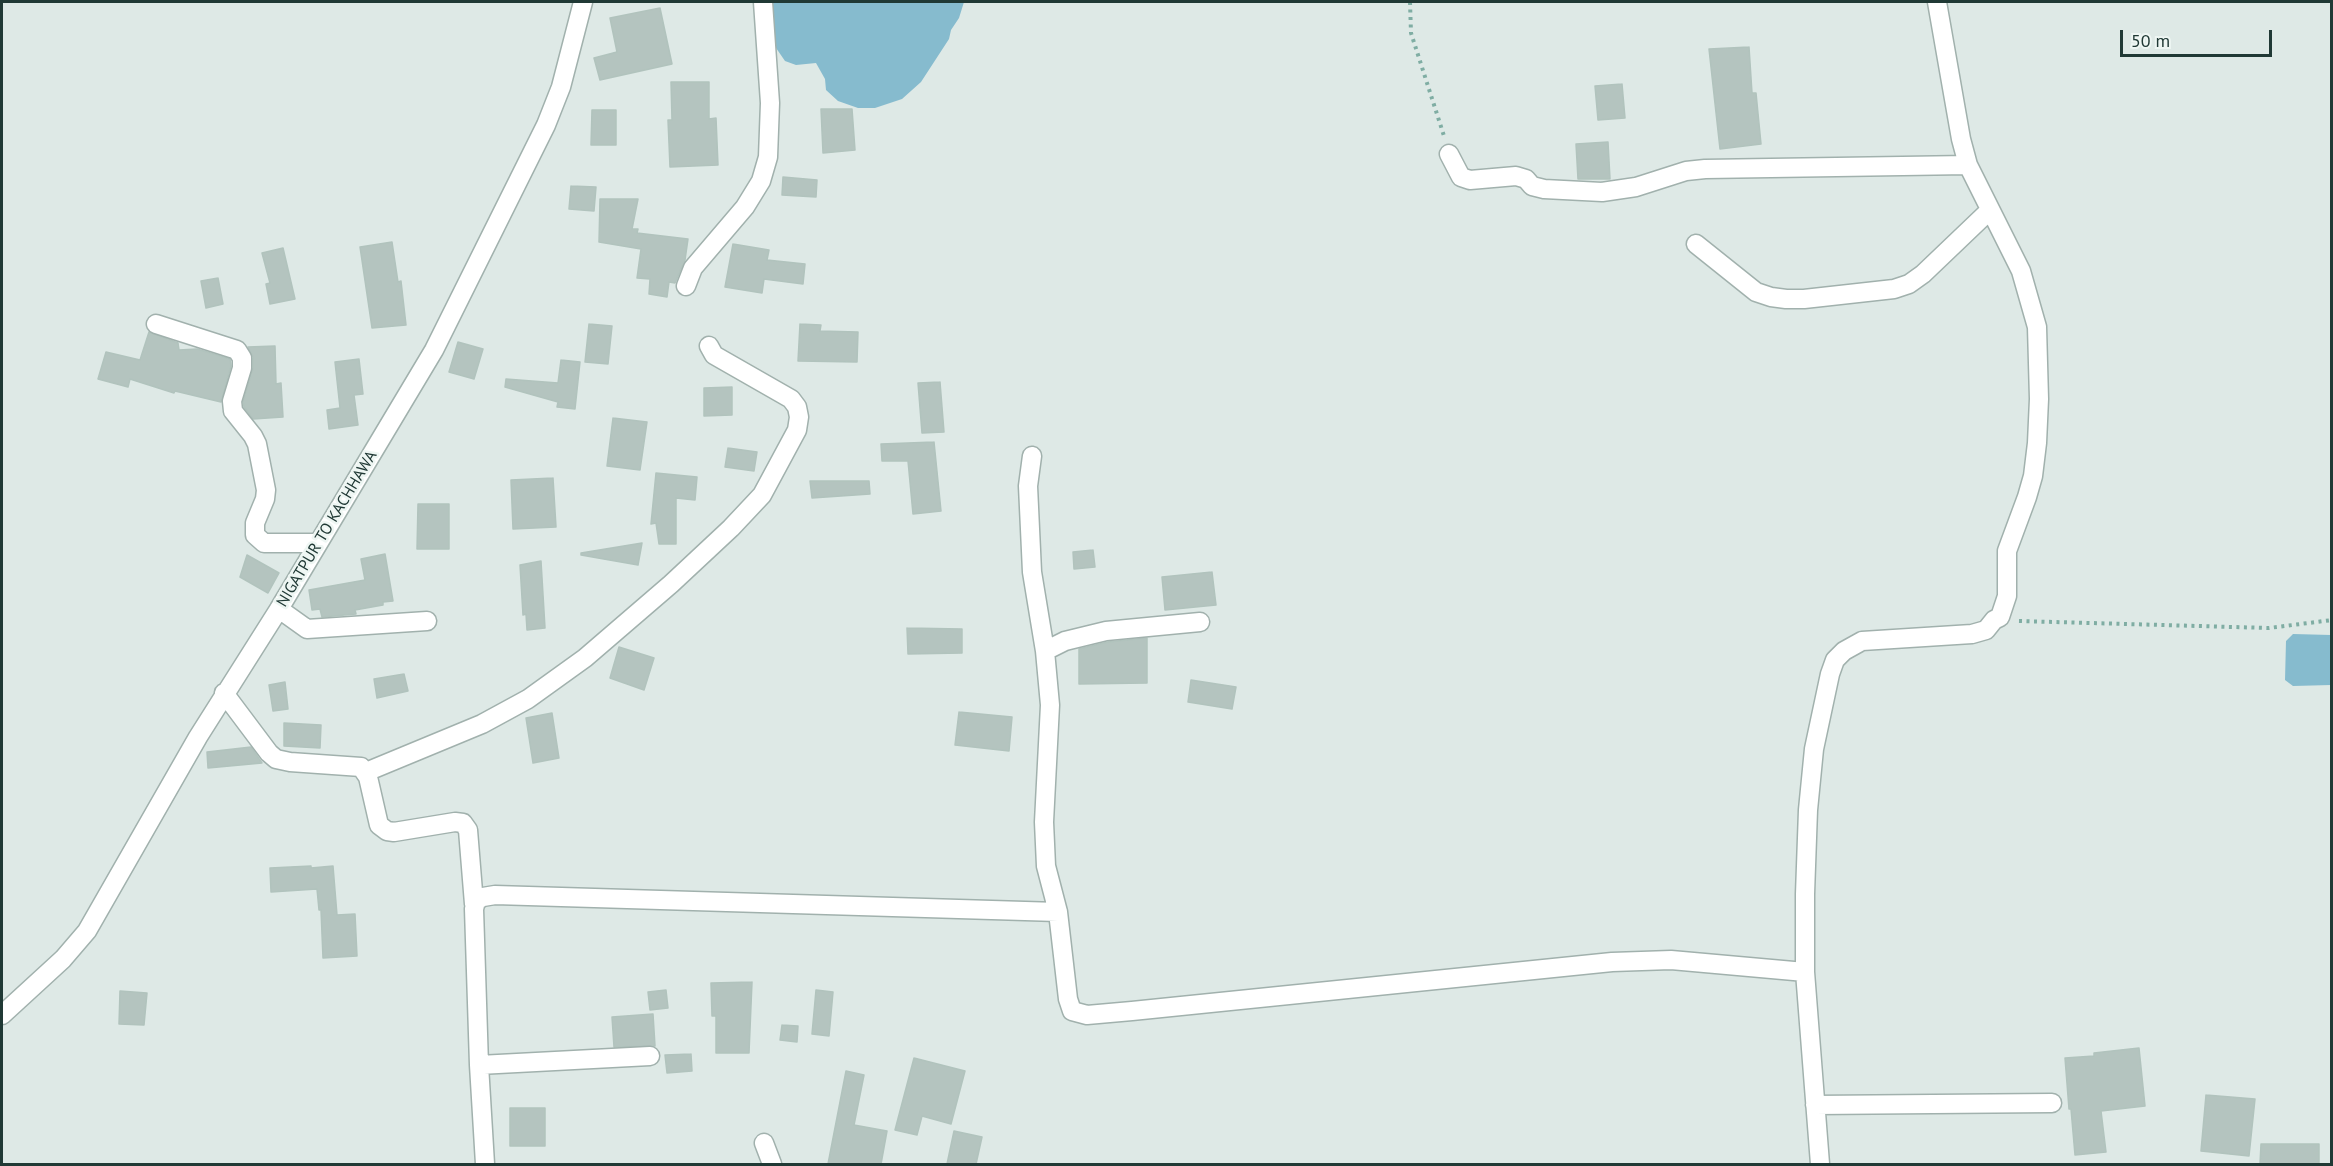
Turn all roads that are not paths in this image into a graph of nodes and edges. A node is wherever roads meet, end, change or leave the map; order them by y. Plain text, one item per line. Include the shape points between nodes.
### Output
1 (583, 2) edge
2 (763, 2) edge
3 (1937, 2) edge
4 (1449, 154) road end
5 (1968, 165) junction
6 (1990, 210) junction
7 (1696, 244) dead end
8 (686, 286) dead end
9 (156, 324) dead end
10 (709, 346) dead end
11 (1032, 456) dead end
12 (318, 543) junction
13 (279, 609) junction
14 (427, 621) dead end
15 (1200, 622) dead end
16 (1045, 651) junction
17 (225, 693) junction
18 (366, 772) junction
19 (474, 904) junction
20 (1058, 912) junction
21 (1805, 972) junction
22 (2, 1015) edge
23 (650, 1056) dead end
24 (478, 1065) junction
25 (2052, 1103) dead end
26 (1815, 1106) junction
27 (764, 1143) dead end
28 (485, 1164) edge
29 (772, 1164) edge
30 (1820, 1164) edge

1 - 12 street, NIGATPUR TO KACHHAWA via 561,87 546,125 434,350
2 - 8 street via 770,103 768,156 745,207 693,268
3 - 5 street
4 - 5 street via 1461,177 1470,180 1516,176 1544,189 1591,192 1636,187 1705,169
5 - 6 street
6 - 7 street via 1923,274 1894,289 1804,299 1771,297 1756,292
6 - 21 street via 2021,271 2037,327 2037,443 2033,476 2007,551 2005,608 1986,630 1862,641 1835,660 1814,749 1805,894
9 - 12 street via 237,350 242,368 232,401 233,411 257,444 266,490 255,535 264,543
10 - 18 street via 723,362 791,399 797,407 797,430 762,495 671,584 585,658 528,699 482,724
11 - 16 street via 1029,531
12 - 13 street, NIGATPUR TO KACHHAWA
13 - 14 street via 307,629
13 - 17 street, NIGATPUR TO KACHHAWA
15 - 16 street via 1106,631 1065,641
16 - 20 street via 1050,705 1045,849
17 - 18 street via 276,759 355,765
17 - 22 street, NIGATPUR TO KACHHAWA via 87,931 63,959
18 - 19 street via 379,825 387,831 455,822 466,825
19 - 20 street via 495,895
19 - 24 street
20 - 21 street via 1069,1007 1080,1014 1612,962 1671,960
21 - 26 street
23 - 24 street
24 - 28 street
25 - 26 street
26 - 30 street
27 - 29 street

